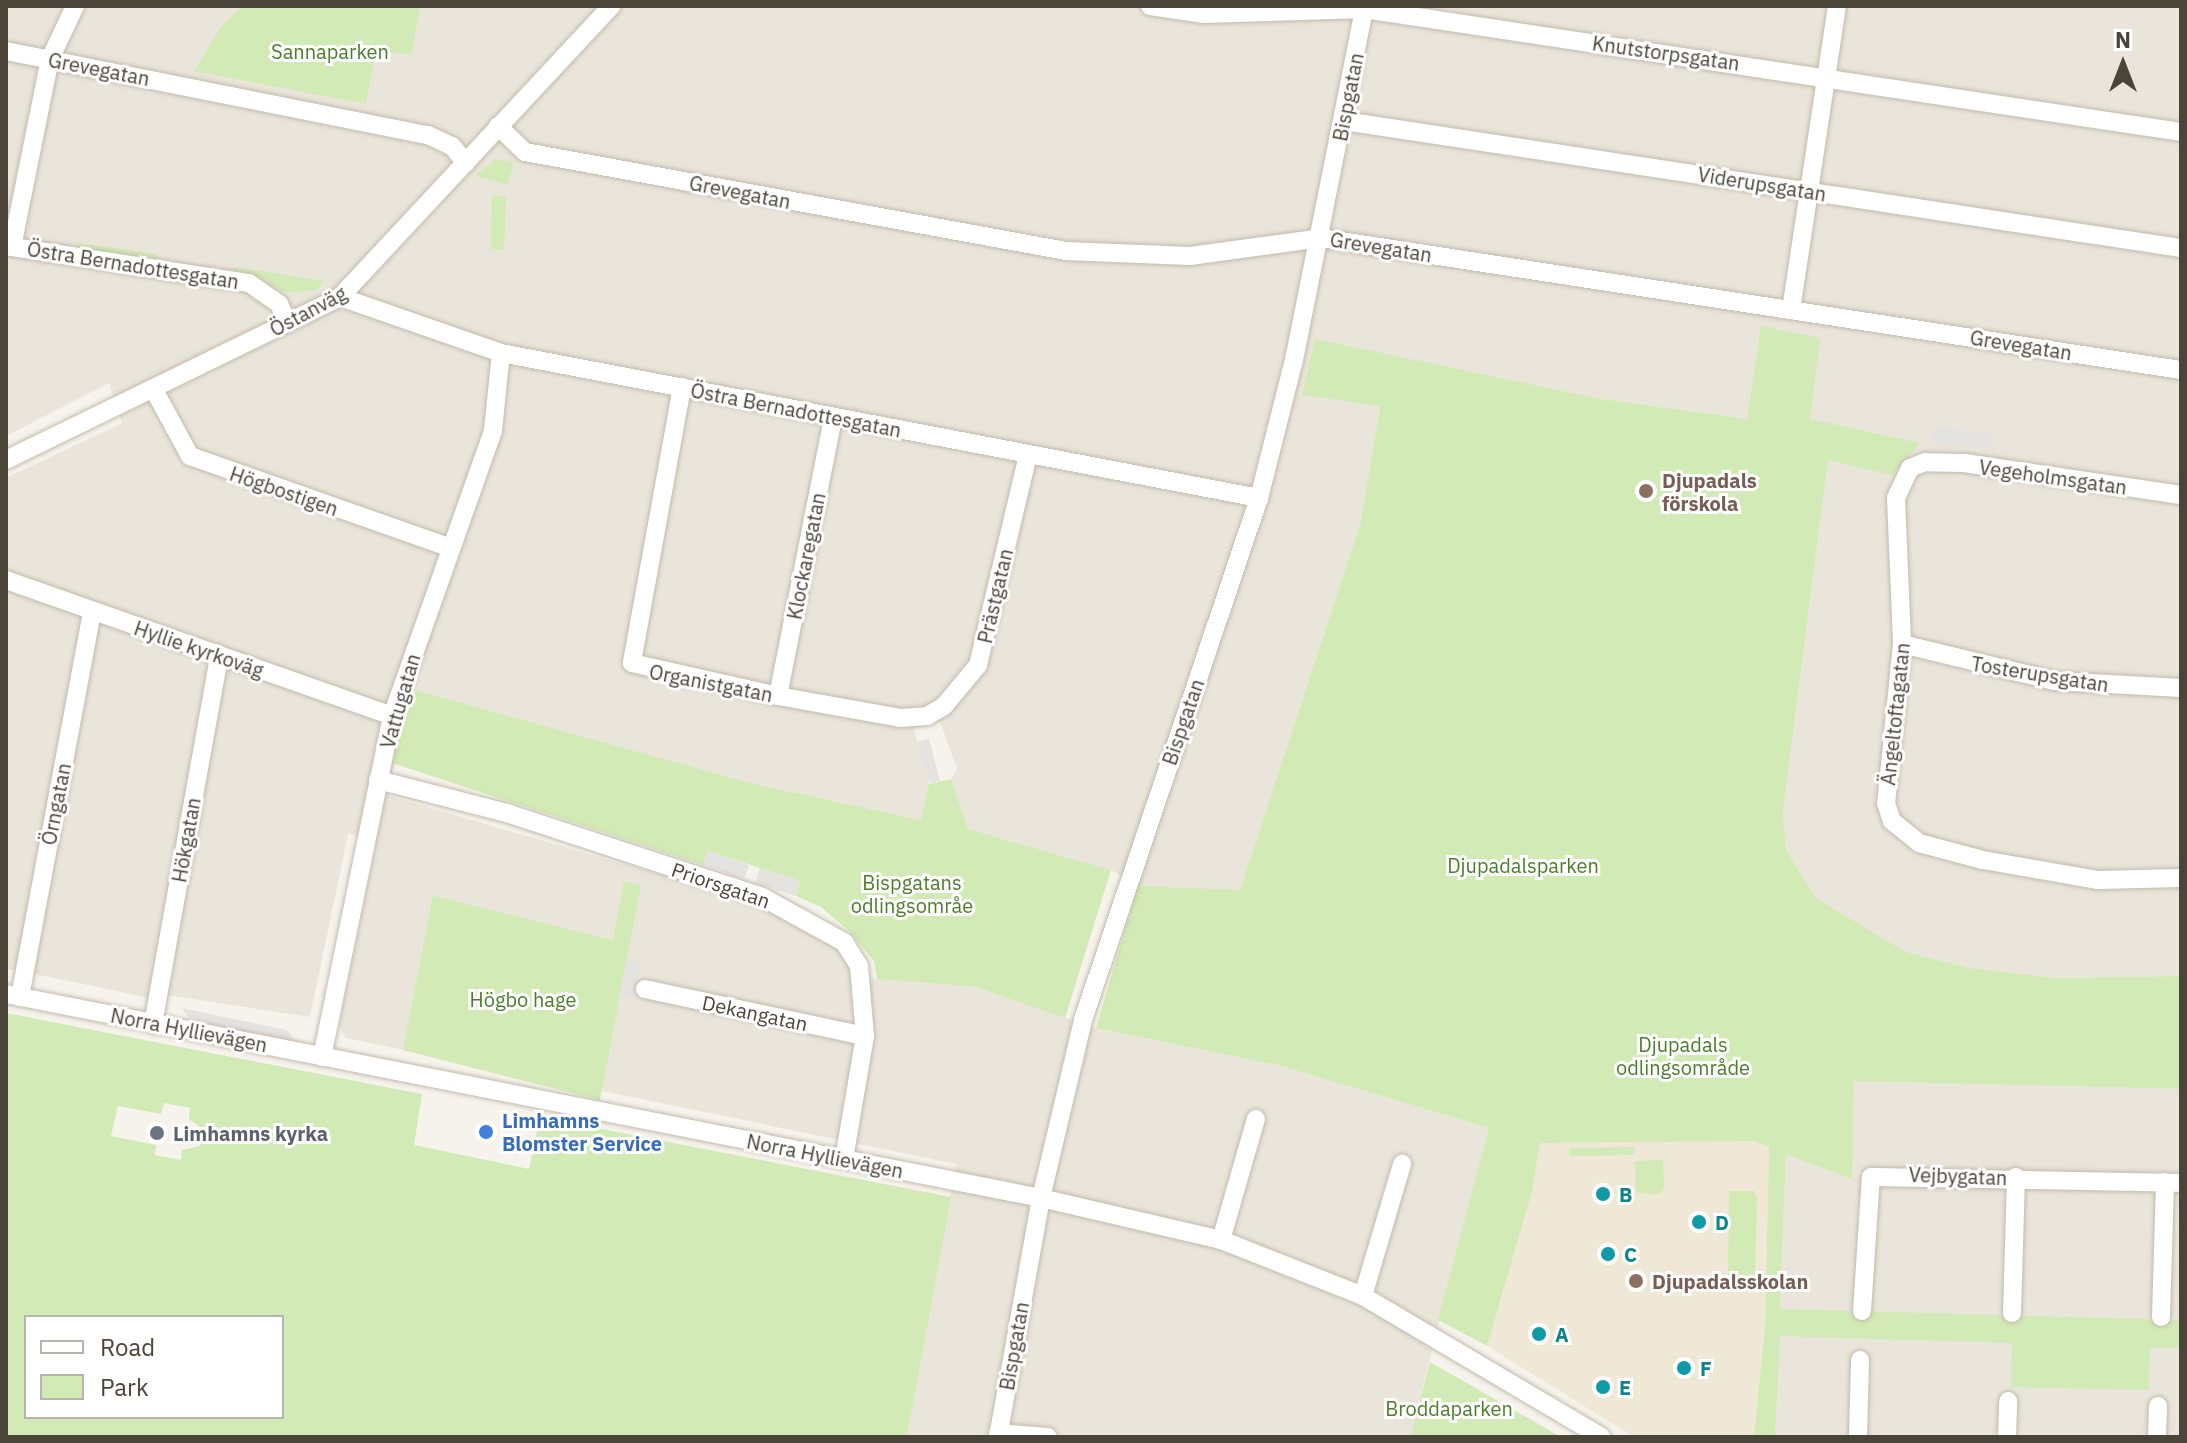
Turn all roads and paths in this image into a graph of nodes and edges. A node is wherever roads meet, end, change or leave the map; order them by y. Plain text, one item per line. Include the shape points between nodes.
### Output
1 (75, 6) edge
2 (611, 6) edge
3 (1150, 6) edge
4 (1837, 6) edge
5 (1365, 7) edge
6 (6, 51) edge
7 (50, 59) junction
8 (1827, 77) junction
9 (1344, 121) junction
10 (498, 126) junction
11 (2181, 132) edge
12 (466, 163) junction
13 (1809, 191) junction
14 (1321, 238) junction
15 (9, 247) edge
16 (2181, 248) edge
17 (340, 297) junction
18 (1791, 310) junction
19 (288, 323) junction
20 (501, 353) junction
21 (2181, 370) edge
22 (682, 387) junction
23 (154, 390) junction
24 (833, 417) junction
25 (1028, 455) junction
26 (6, 460) edge
27 (1925, 462) joint
28 (2181, 495) edge
29 (1259, 498) junction
30 (451, 548) junction
31 (6, 580) edge
32 (92, 612) junction
33 (1902, 644) junction
34 (219, 657) junction
35 (2181, 688) edge
36 (778, 696) junction
37 (392, 716) junction
38 (927, 716) joint
39 (378, 780) junction
40 (2181, 878) edge
41 (645, 989) dead end
42 (13, 995) edge
43 (153, 1024) junction
44 (865, 1036) junction
45 (322, 1057) junction
46 (1256, 1119) dead end
47 (844, 1159) junction
48 (1402, 1164) dead end
49 (2016, 1177) junction
50 (2173, 1182) edge
51 (1041, 1198) junction
52 (1221, 1240) junction
53 (1363, 1296) junction
54 (1862, 1311) dead end
55 (2012, 1313) dead end
56 (2161, 1317) dead end
57 (1860, 1360) dead end
58 (2008, 1401) dead end
59 (2158, 1406) dead end
60 (998, 1435) edge
61 (1048, 1437) edge
62 (1601, 1437) edge
63 (1858, 1437) edge
64 (2007, 1437) edge
65 (2157, 1437) edge

1 - 7 street
2 - 10 street, Östanväg
3 - 5 street, Knutstorpsgatan via 1204,14
4 - 8 street
5 - 8 street, Knutstorpsgatan
5 - 9 street, Bispgatan
6 - 7 street, Grevegatan
7 - 12 street, Grevegatan via 428,135 452,146
7 - 15 street
8 - 11 street, Knutstorpsgatan
8 - 13 street
9 - 13 street, Viderupsgatan
9 - 14 street, Bispgatan
10 - 12 street, Östanväg
10 - 14 street, Grevegatan via 525,152 1066,251 1190,256
12 - 17 street, Östanväg
13 - 16 street, Viderupsgatan
13 - 18 street
14 - 18 street, Grevegatan
14 - 29 street, Bispgatan
15 - 19 street, Östra Bernadottesgatan via 249,283 279,304
17 - 19 street, Östanväg
17 - 20 street, Östra Bernadottesgatan
18 - 21 street, Grevegatan
19 - 23 street, Östanväg
20 - 22 street, Östra Bernadottesgatan
20 - 30 street, Vattugatan via 493,430
22 - 24 street, Östra Bernadottesgatan
22 - 36 street, Organistgatan via 632,663
23 - 26 street, Östanväg
23 - 30 street, Högbostigen via 190,456
24 - 25 street, Östra Bernadottesgatan
24 - 36 street, Klockaregatan
25 - 29 street, Östra Bernadottesgatan
25 - 38 street, Prästgatan via 978,665 944,706
27 - 28 street, Vegeholmsgatan
27 - 33 street, Ängeltoftagatan via 1910,468 1896,498
29 - 51 street, Bispgatan via 1088,1001
30 - 37 street, Vattugatan
31 - 32 street, Hyllie kyrkoväg
32 - 34 street, Hyllie kyrkoväg
32 - 42 street, Örngatan
33 - 35 street, Tosterupsgatan via 2055,681
33 - 40 street, Ängeltoftagatan via 1886,803 1892,821 1904,833 1919,843 2053,875
34 - 37 street, Hyllie kyrkoväg
34 - 43 street, Hökgatan
36 - 38 street, Organistgatan via 900,718
37 - 39 street, Vattugatan
39 - 44 street, Priorsgatan via 510,814 762,897 811,921 844,942 859,966
39 - 45 street, Vattugatan
41 - 44 street, Dekangatan
42 - 43 street, Norra Hyllievägen
43 - 45 street, Norra Hyllievägen
44 - 47 street, Priorsgatan
45 - 47 street, Norra Hyllievägen
46 - 52 street
47 - 51 street, Norra Hyllievägen
48 - 53 street
49 - 50 street, Vejbygatan
49 - 54 street, Vejbygatan via 1871,1177
49 - 55 street
50 - 56 street
51 - 52 street, Norra Hyllievägen
51 - 60 street, Bispgatan
52 - 53 street, Norra Hyllievägen
53 - 62 street, Norra Hyllievägen
57 - 63 street
58 - 64 street
59 - 65 street
60 - 61 street

